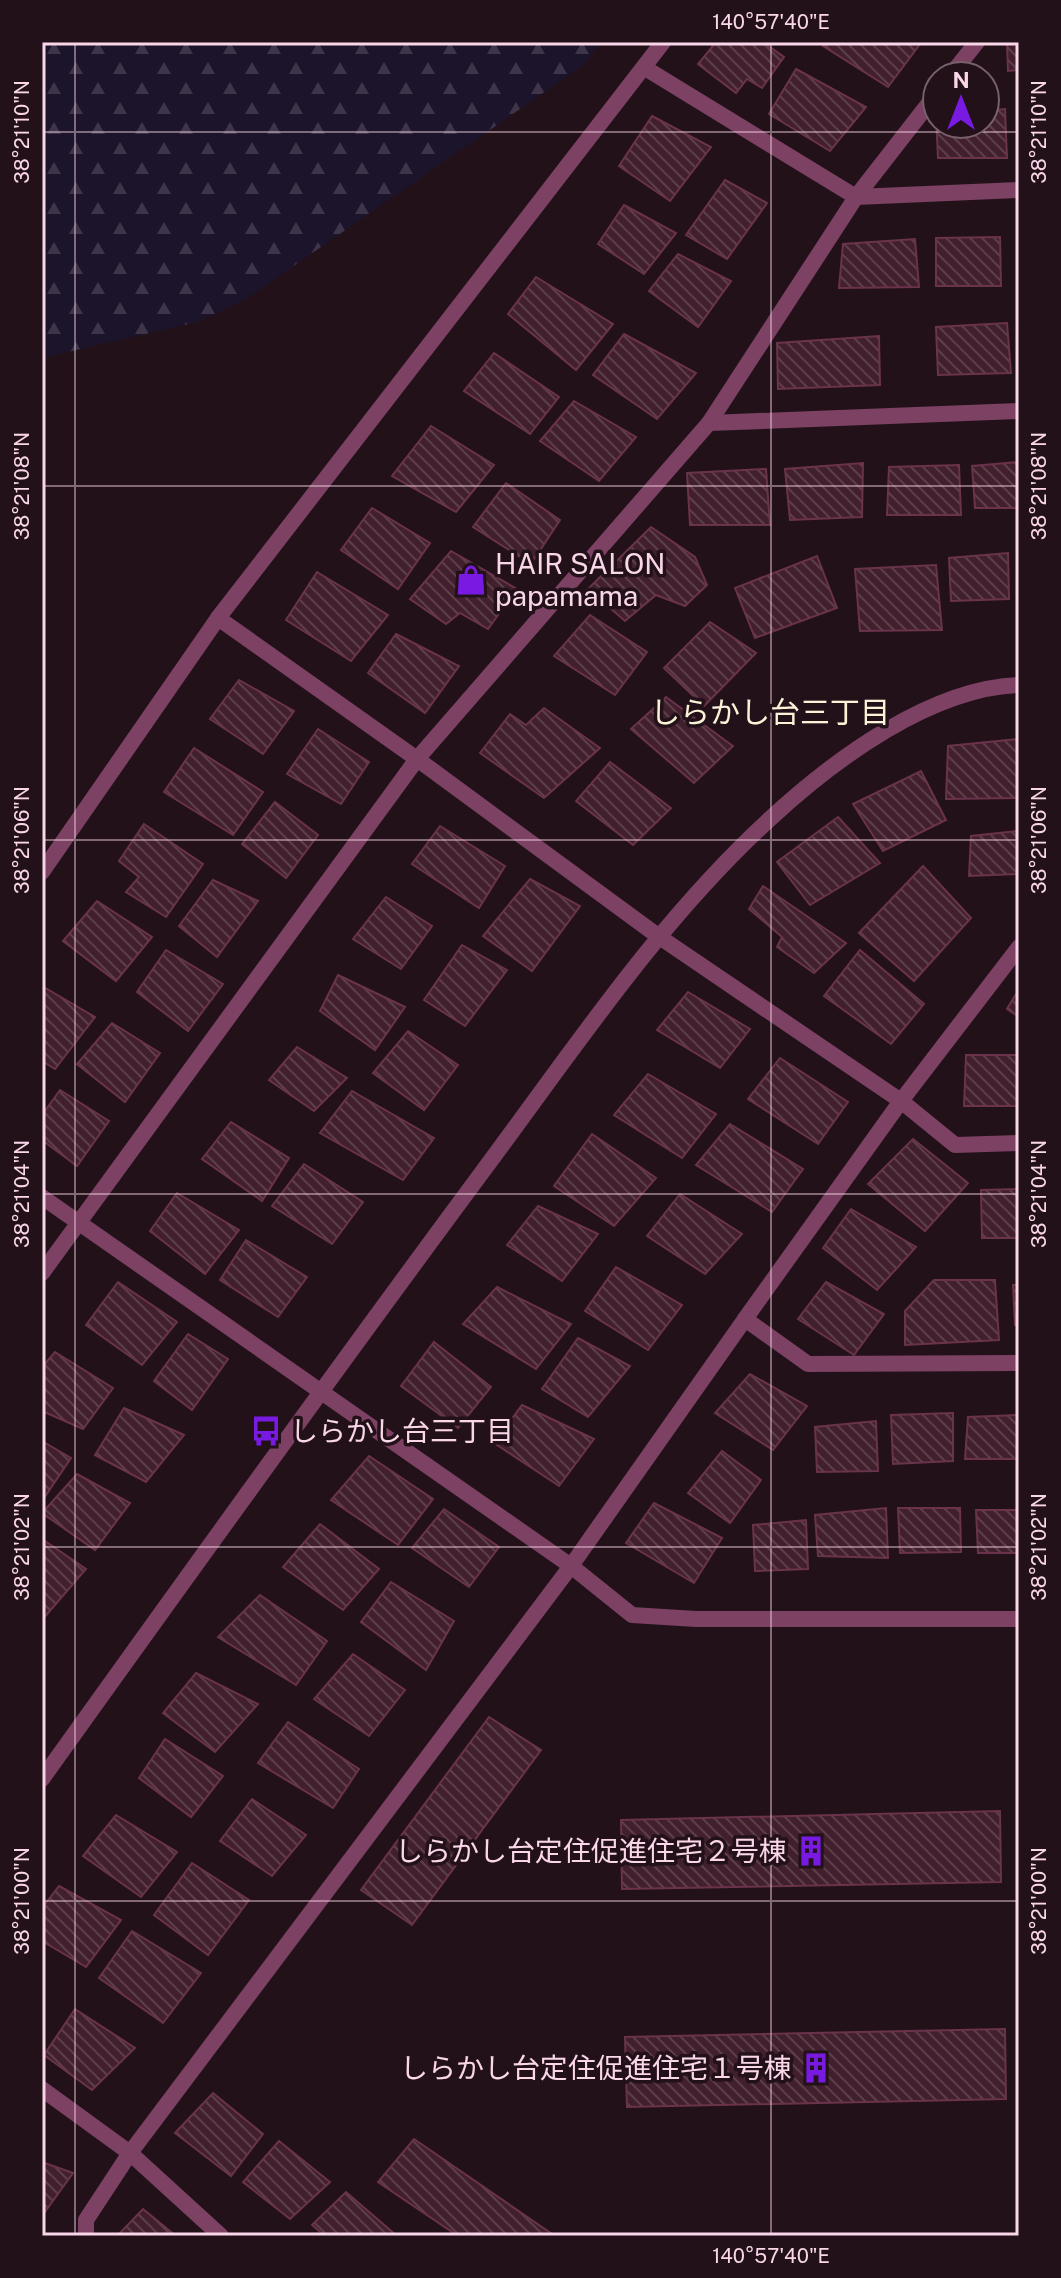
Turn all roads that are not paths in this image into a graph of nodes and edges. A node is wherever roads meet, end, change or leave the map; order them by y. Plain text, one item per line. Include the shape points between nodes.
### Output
1 (663, 42) edge
2 (977, 42) edge
3 (963, 60) edge
4 (645, 68) junction
5 (921, 114) edge
6 (1019, 190) edge
7 (856, 197) junction
8 (1019, 411) edge
9 (709, 423) junction
10 (218, 618) junction
11 (1019, 685) edge
12 (417, 759) junction
13 (42, 872) edge
14 (658, 936) junction
15 (1019, 947) edge
16 (901, 1101) junction
17 (1019, 1143) edge
18 (42, 1197) edge
19 (79, 1223) junction
20 (42, 1273) edge
21 (745, 1319) junction
22 (1019, 1363) edge
23 (321, 1390) junction
24 (571, 1566) junction
25 (1019, 1619) edge
26 (42, 1779) edge
27 (42, 2089) edge
28 (130, 2153) junction
29 (86, 2236) edge
30 (221, 2236) edge

1 - 4 street
2 - 3 street
4 - 7 street
4 - 10 street
5 - 7 street
6 - 7 street
7 - 9 street
8 - 9 street
9 - 12 street
10 - 12 street
10 - 13 street
11 - 14 street via 993,686 932,708 849,752 771,818
12 - 14 street
12 - 19 street
14 - 16 street
14 - 23 street
15 - 16 street
16 - 17 street via 955,1145
16 - 21 street
18 - 19 street
19 - 20 street
19 - 23 street
21 - 22 street via 808,1364
21 - 24 street
23 - 24 street
23 - 26 street
24 - 25 street via 632,1615
24 - 28 street
27 - 28 street
28 - 29 street via 86,2220
28 - 30 street

